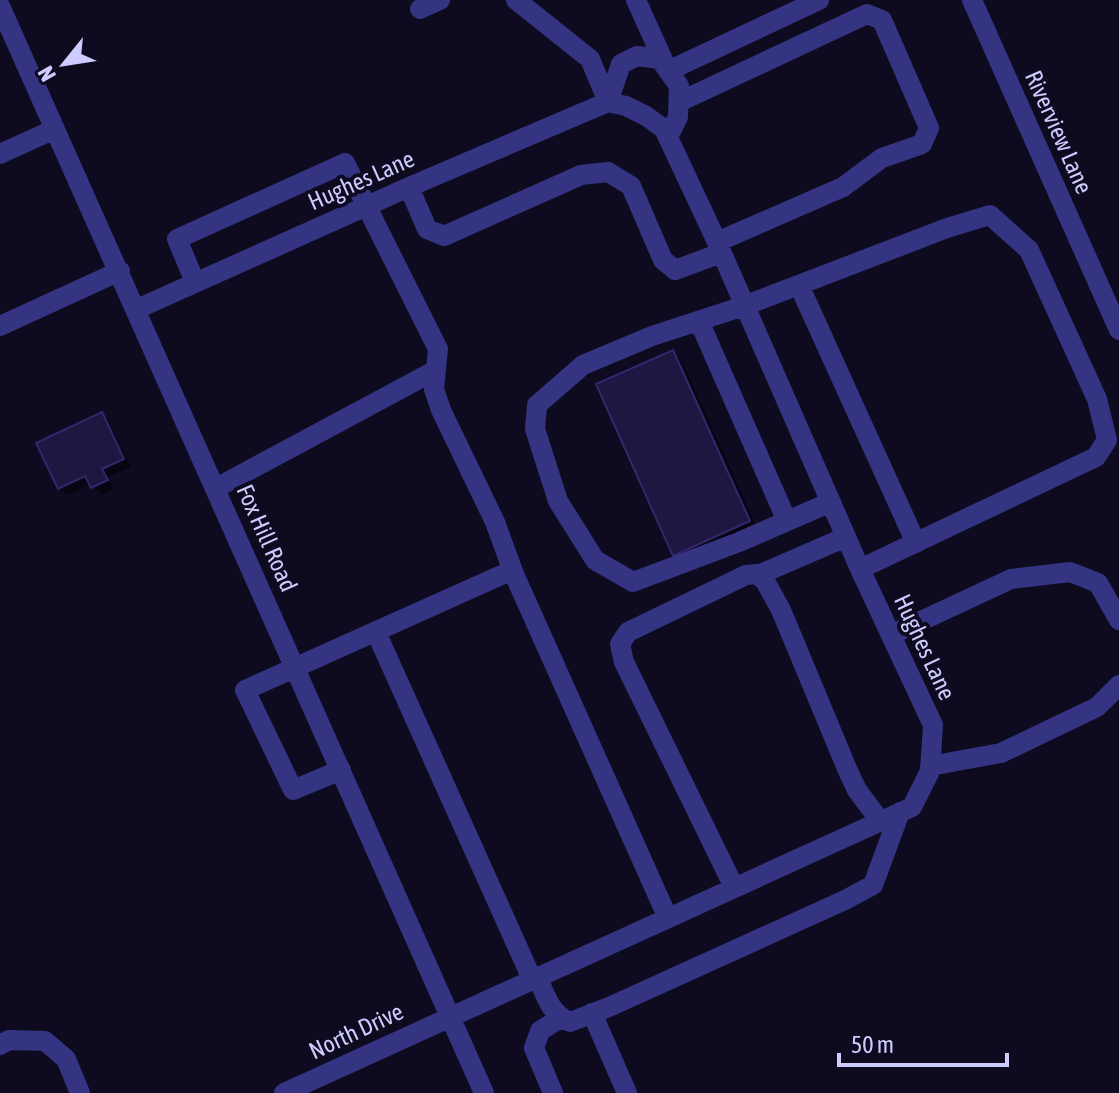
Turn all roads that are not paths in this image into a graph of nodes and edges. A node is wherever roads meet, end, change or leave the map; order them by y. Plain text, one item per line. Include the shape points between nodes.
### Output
1 (440, 0) edge
2 (516, 0) edge
3 (636, 0) edge
4 (819, 0) edge
5 (972, 0) edge
6 (0, 6) edge
7 (420, 9) dead end
8 (668, 71) junction
9 (608, 102) junction
10 (679, 102) junction
11 (55, 129) junction
12 (668, 137) junction
13 (0, 154) edge
14 (409, 187) junction
15 (366, 206) junction
16 (719, 248) junction
17 (120, 271) junction
18 (195, 282) junction
19 (799, 285) junction
20 (744, 306) junction
21 (137, 309) junction
22 (699, 321) junction
23 (0, 326) edge
24 (1119, 330) edge
25 (434, 371) junction
26 (216, 488) junction
27 (831, 502) junction
28 (787, 521) junction
29 (846, 537) junction
30 (916, 543) junction
31 (860, 569) junction
32 (514, 574) junction
33 (758, 575) junction
34 (1119, 620) edge
35 (376, 632) junction
36 (891, 635) junction
37 (296, 667) junction
38 (1119, 685) edge
39 (930, 766) junction
40 (341, 770) junction
41 (900, 812) junction
42 (880, 821) junction
43 (734, 887) junction
44 (667, 916) junction
45 (534, 978) junction
46 (592, 1013) junction
47 (450, 1016) junction
48 (560, 1018) junction
49 (0, 1045) edge
50 (80, 1093) edge
51 (284, 1093) edge
52 (484, 1093) edge
53 (553, 1093) edge
54 (627, 1093) edge

1 - 7 street
2 - 9 street via 590,59
3 - 8 street
4 - 8 street
5 - 24 street, Riverview Lane
6 - 11 street, Fox Hill Road
8 - 9 street via 660,59 637,56 621,64
8 - 10 street via 679,86
9 - 12 street, Hughes Lane via 646,116
9 - 14 street, Hughes Lane
10 - 12 street
10 - 16 street via 867,14 882,20 929,128 922,144 882,158 843,187
11 - 13 street
11 - 17 street, Fox Hill Road
12 - 16 street, Hughes Lane
14 - 15 street, Hughes Lane
14 - 16 street via 427,229 444,236 581,175 608,172 631,186 663,260 675,270
15 - 18 street, Hughes Lane
15 - 18 street via 345,163 177,239
15 - 25 street via 438,349
16 - 20 street, Hughes Lane
17 - 21 street, Fox Hill Road
17 - 23 street
18 - 21 street, Hughes Lane
19 - 20 street
19 - 30 street
19 - 30 street via 990,215 1029,250 1097,399 1107,440 1096,457
20 - 22 street
20 - 27 street, Hughes Lane
21 - 26 street, Fox Hill Road
22 - 28 street
22 - 28 street via 583,365 537,405 535,429 558,501 595,560 633,582
25 - 26 street
25 - 32 street via 441,410
26 - 37 street, Fox Hill Road
27 - 28 street
27 - 29 street, Hughes Lane
29 - 31 street, Hughes Lane
29 - 33 street
30 - 31 street
31 - 36 street, Hughes Lane
32 - 35 street via 508,572
32 - 44 street
33 - 42 street via 781,610 857,790
33 - 43 street via 746,575 628,632 620,644 624,662
34 - 36 street via 1098,583 1070,572 1011,579
35 - 37 street
35 - 45 street
36 - 39 street, Hughes Lane via 933,725
37 - 40 street, Fox Hill Road
37 - 40 street via 245,690 293,790
38 - 39 street via 1097,707 1001,753
39 - 41 street, Hughes Lane via 912,807
40 - 47 street, Fox Hill Road
41 - 42 street, Hughes Lane
41 - 46 street via 873,885
42 - 43 street, Hughes Lane
43 - 44 street, Hughes Lane
44 - 45 street, Hughes Lane
45 - 47 street, Hughes Lane
45 - 48 street
46 - 48 street via 570,1022
46 - 54 street
47 - 51 street, North Drive
47 - 52 street, Fox Hill Road
48 - 53 street via 540,1031 534,1048
49 - 50 street via 9,1040 45,1041 66,1059

